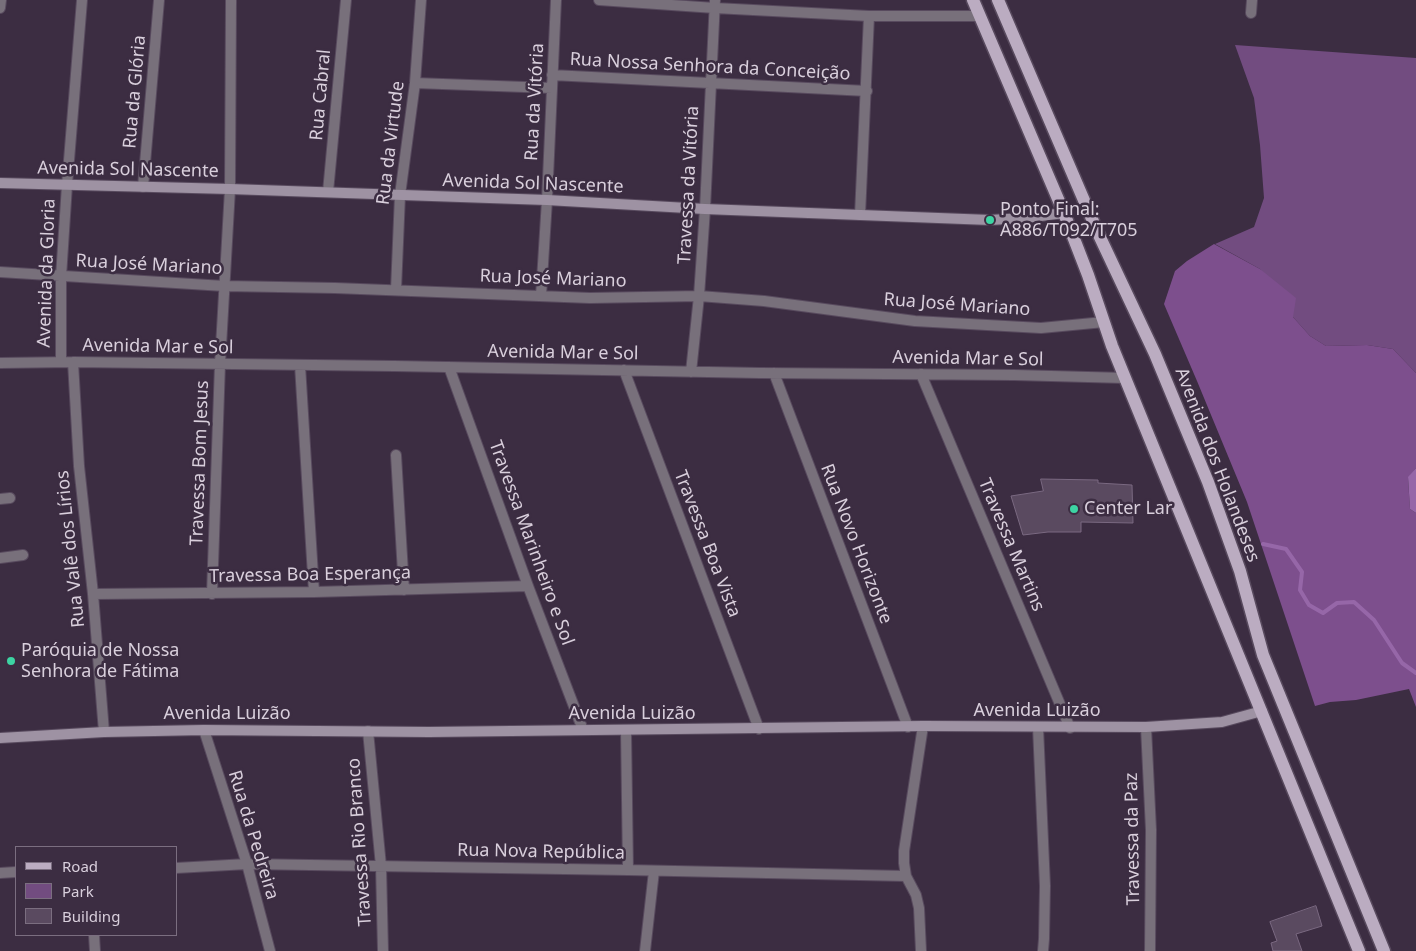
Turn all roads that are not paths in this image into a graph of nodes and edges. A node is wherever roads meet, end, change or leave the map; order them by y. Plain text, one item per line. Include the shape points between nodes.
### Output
1 (1, 0) edge
2 (82, 0) edge
3 (159, 0) edge
4 (232, 0) edge
5 (346, 0) edge
6 (421, 0) edge
7 (556, 0) edge
8 (600, 0) edge
9 (973, 0) edge
10 (998, 0) edge
11 (1252, 0) edge
12 (715, 4) edge
13 (0, 8) edge
14 (1251, 12) dead end
15 (869, 16) junction
16 (980, 16) junction
17 (552, 75) junction
18 (415, 83) junction
19 (711, 84) junction
20 (552, 88) junction
21 (867, 91) junction
22 (0, 183) edge
23 (66, 185) junction
24 (143, 187) junction
25 (230, 189) junction
26 (328, 192) junction
27 (400, 195) junction
28 (547, 200) junction
29 (705, 208) junction
30 (1064, 213) junction
31 (860, 215) junction
32 (0, 272) edge
33 (61, 277) junction
34 (224, 286) junction
35 (396, 290) junction
36 (541, 296) junction
37 (699, 296) junction
38 (1104, 322) junction
39 (61, 362) junction
40 (73, 362) junction
41 (0, 363) edge
42 (220, 364) junction
43 (300, 365) junction
44 (450, 367) junction
45 (624, 370) junction
46 (691, 372) junction
47 (774, 373) junction
48 (921, 374) junction
49 (1125, 378) junction
50 (396, 456) dead end
51 (23, 555) dead end
52 (0, 558) edge
53 (528, 586) junction
54 (404, 590) junction
55 (314, 592) junction
56 (93, 594) junction
57 (212, 594) junction
58 (1262, 711) junction
59 (923, 726) junction
60 (908, 727) junction
61 (1038, 727) junction
62 (1146, 727) junction
63 (1070, 728) junction
64 (759, 729) junction
65 (204, 730) junction
66 (584, 730) junction
67 (626, 730) junction
68 (368, 731) junction
69 (104, 732) junction
70 (0, 738) edge
71 (247, 864) junction
72 (381, 866) junction
73 (178, 868) edge
74 (628, 870) junction
75 (654, 871) junction
76 (15, 872) edge
77 (0, 873) edge
78 (906, 876) junction
79 (94, 936) edge
80 (95, 951) edge
81 (270, 951) edge
82 (383, 951) edge
83 (645, 951) edge
84 (921, 951) edge
85 (1043, 951) edge
86 (1150, 951) edge
87 (1359, 951) edge
88 (1384, 951) edge

1 - 13 street
2 - 23 street, Avenida da Gloria
3 - 24 street, Rua da Glória
4 - 25 street, Travessa Bom Jesus
5 - 26 street, Rua Cabral
6 - 18 street, Rua da Virtude
7 - 17 street, Rua da Vitória
8 - 12 street
9 - 16 main road
10 - 88 main road, Avenida dos Holandeses via 1098,233 1156,354 1208,482 1237,563 1264,655
11 - 14 street
12 - 15 street
12 - 19 street, Travessa da Vitória
15 - 16 street
15 - 21 street
16 - 30 main road
17 - 19 street, Rua Nossa Senhora da Conceição
17 - 20 street, Rua da Vitória
18 - 20 street
18 - 27 street, Rua da Virtude
19 - 21 street, Rua Nossa Senhora da Conceição
19 - 29 street, Travessa da Vitória
20 - 28 street, Rua da Vitória
21 - 31 street
22 - 23 street, Avenida Sol Nascente
23 - 24 street, Avenida Sol Nascente
23 - 33 street, Avenida da Gloria
24 - 25 street, Avenida Sol Nascente
25 - 26 street, Avenida Sol Nascente
25 - 34 street, Travessa Bom Jesus
26 - 27 street, Avenida Sol Nascente
27 - 28 street, Avenida Sol Nascente
27 - 35 street, Rua da Virtude
28 - 29 street, Avenida Sol Nascente
28 - 36 street, Rua da Vitória
29 - 31 street, Avenida Sol Nascente
29 - 37 street, Travessa da Vitória
30 - 31 street, Avenida Sol Nascente via 990,220
30 - 38 main road
32 - 33 street, Rua José Mariano
33 - 34 street, Rua José Mariano
33 - 39 street, Avenida da Gloria
34 - 35 street, Rua José Mariano
34 - 42 street, Travessa Bom Jesus
35 - 36 street, Rua José Mariano
36 - 37 street, Rua José Mariano
37 - 38 street, Rua José Mariano via 764,301 915,321 1041,328
37 - 46 street, Travessa da Vitória
38 - 49 main road
39 - 40 street, Avenida Mar e Sol
39 - 41 street, Avenida Mar e Sol
40 - 42 street, Avenida Mar e Sol
40 - 56 street, Rua Valê dos Lírios via 79,466
42 - 43 street, Avenida Mar e Sol
42 - 57 street, Travessa Bom Jesus
43 - 44 street, Avenida Mar e Sol
43 - 55 street
44 - 45 street, Avenida Mar e Sol
44 - 53 street, Travessa Marinheiro e Sol
45 - 46 street, Avenida Mar e Sol
45 - 64 street, Travessa Boa Vista
46 - 47 street, Avenida Mar e Sol
47 - 48 street, Avenida Mar e Sol
47 - 60 street, Rua Novo Horizonte
48 - 49 street, Avenida Mar e Sol
48 - 63 street, Travessa Martins
49 - 58 main road
50 - 54 street
51 - 52 street
53 - 54 street, Travessa Boa Esperança
53 - 66 street, Travessa Marinheiro e Sol
54 - 55 street, Travessa Boa Esperança
55 - 57 street, Travessa Boa Esperança
56 - 57 street, Travessa Boa Esperança
56 - 69 street, Rua Valê dos Lírios
58 - 62 street, Avenida Luizão via 1222,722
58 - 87 main road
59 - 60 street, Avenida Luizão
59 - 61 street, Avenida Luizão
59 - 78 street via 904,851
60 - 64 street, Avenida Luizão
61 - 63 street, Avenida Luizão
61 - 85 street via 1045,886
62 - 63 street, Avenida Luizão
62 - 86 street, Travessa da Paz via 1151,830
64 - 67 street, Avenida Luizão
65 - 68 street, Avenida Luizão
65 - 69 street, Avenida Luizão
65 - 71 street, Rua da Pedreira
66 - 67 street, Avenida Luizão
66 - 68 street, Avenida Luizão
67 - 74 street
68 - 72 street, Travessa Rio Branco
69 - 70 street, Avenida Luizão
71 - 72 street, Rua Nova República
71 - 73 street, Rua Nova República
71 - 81 street, Rua da Pedreira
72 - 74 street, Rua Nova República
72 - 82 street, Travessa Rio Branco
74 - 75 street, Rua Nova República
75 - 78 street, Rua Nova República
75 - 83 street
76 - 77 street
78 - 84 street via 919,908
79 - 80 street

